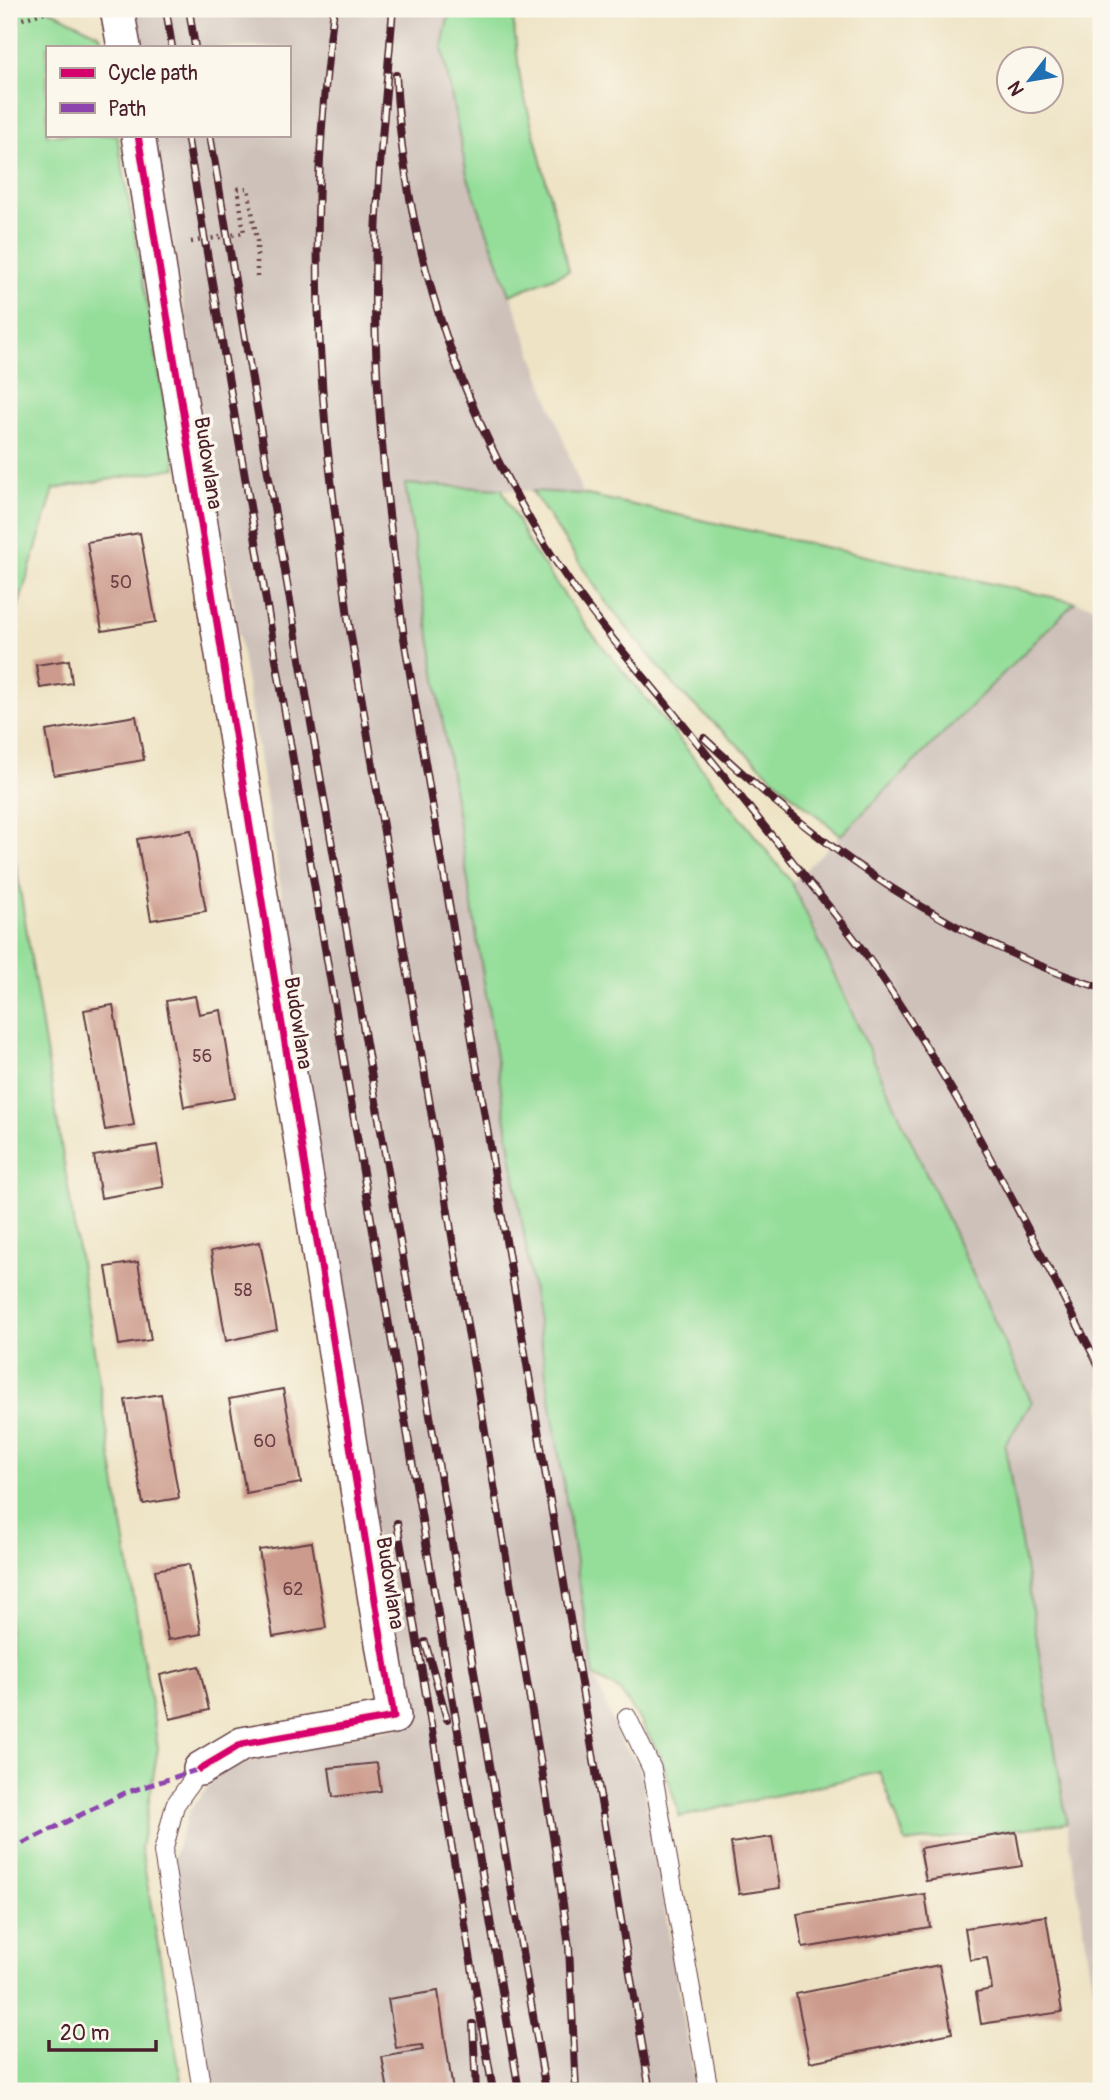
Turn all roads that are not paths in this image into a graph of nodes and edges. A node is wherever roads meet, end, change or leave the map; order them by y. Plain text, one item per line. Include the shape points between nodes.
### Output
1 (117, 9) edge
2 (124, 46) edge
3 (138, 136) edge
4 (627, 1717) dead end
5 (200, 1769) joint
6 (202, 2091) edge
7 (709, 2091) edge

1 - 2 street
3 - 5 street, Budowlana via 394,1717 242,1744
4 - 7 lane via 652,1769
5 - 6 lane via 175,1805 163,1852

